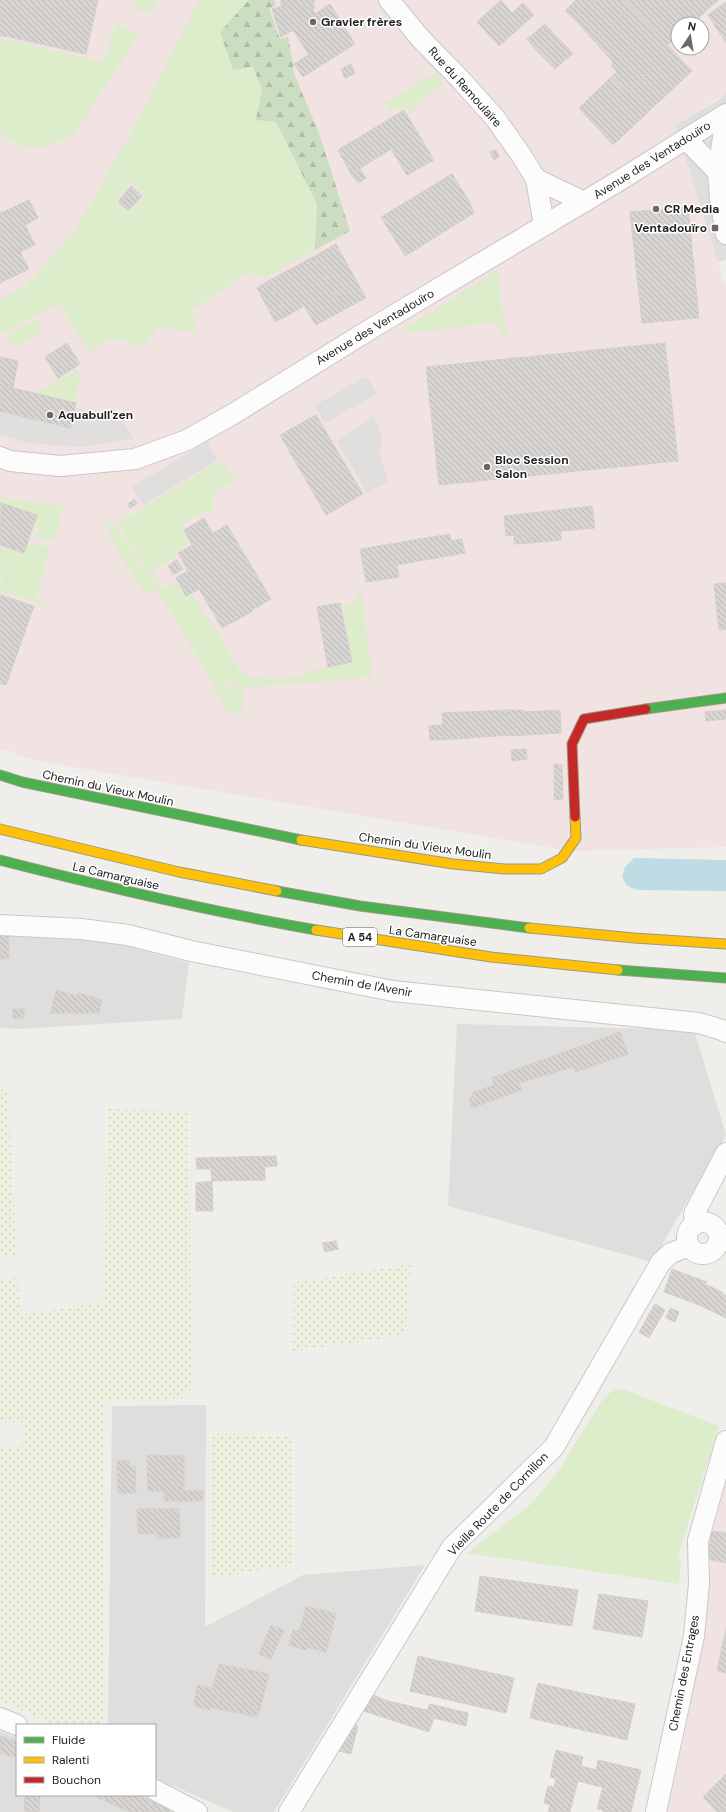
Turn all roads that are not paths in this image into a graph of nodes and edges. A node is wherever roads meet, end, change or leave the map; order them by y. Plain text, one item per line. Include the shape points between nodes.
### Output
1 (389, 0) edge
2 (726, 116) edge
3 (686, 139) junction
4 (718, 172) junction
5 (536, 179) junction
6 (584, 202) junction
7 (544, 225) junction
8 (726, 234) edge
9 (0, 457) edge
10 (726, 698) edge
11 (0, 775) edge
12 (0, 829) edge
13 (0, 860) edge
14 (0, 925) edge
15 (726, 944) edge
16 (726, 978) edge
17 (726, 1032) edge
18 (723, 1168) edge
19 (711, 1222) edge
20 (689, 1246) junction
21 (720, 1253) edge
22 (726, 1441) edge
23 (0, 1718) edge
24 (16, 1725) edge
25 (156, 1791) edge
26 (197, 1812) edge
27 (289, 1812) edge
28 (656, 1812) edge

1 - 5 street, Rue du Remoulaïre via 420,38 495,118
2 - 3 street, Avenue des Ventadouïro
2 - 4 street
3 - 4 street
3 - 6 street, Avenue des Ventadouïro
4 - 8 street
5 - 6 street
5 - 7 street, Rue du Remoulaïre
6 - 7 street, Avenue des Ventadouïro
7 - 9 street, Avenue des Ventadouïro via 187,440 135,459 60,466 10,461
10 - 11 main road, Chemin du Vieux Moulin via 584,719 572,744 576,838 562,858 541,869 504,869 453,864 286,838 22,782
12 - 15 main road, La Camarguaise via 76,850 299,896 429,917 542,931
13 - 16 main road, La Camarguaise / A 54 via 103,887 304,928 541,963
14 - 17 street, Chemin de l'Avenir via 81,929 128,935 191,951 393,991 699,1023
18 - 19 street via 694,1214
19 - 20 street via 691,1228 687,1236
19 - 21 street via 719,1237
20 - 21 street via 700,1254
20 - 27 street, Vieille Route de Cornillon via 671,1253 661,1262 554,1447 452,1547
22 - 28 street, Chemin des Entrages via 698,1540 699,1584 694,1636
23 - 24 street
25 - 26 street

